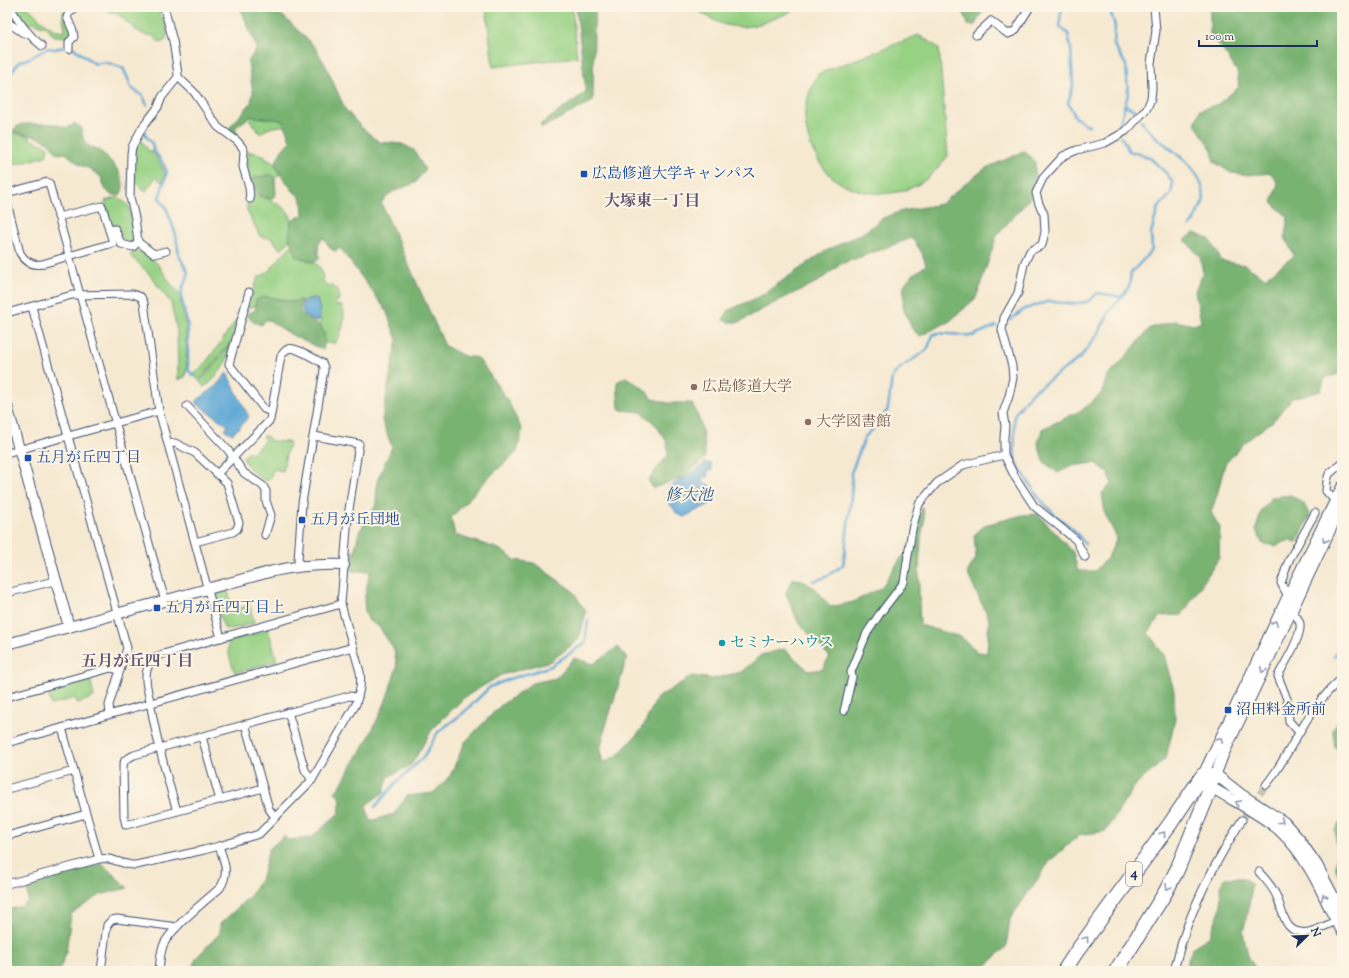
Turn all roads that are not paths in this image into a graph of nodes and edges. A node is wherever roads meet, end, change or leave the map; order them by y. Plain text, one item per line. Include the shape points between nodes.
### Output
1 (10, 7) edge
2 (76, 7) edge
3 (164, 7) edge
4 (1030, 7) edge
5 (1154, 7) edge
6 (7, 22) edge
7 (28, 32) junction
8 (976, 35) dead end
9 (42, 46) dead end
10 (69, 49) dead end
11 (178, 77) junction
12 (7, 193) edge
13 (250, 199) dead end
14 (7, 203) edge
15 (58, 217) junction
16 (109, 230) junction
17 (138, 242) junction
18 (166, 250) dead end
19 (69, 256) junction
20 (249, 292) dead end
21 (80, 295) junction
22 (32, 307) junction
23 (7, 314) edge
24 (7, 406) edge
25 (187, 406) dead end
26 (159, 411) junction
27 (272, 412) junction
28 (116, 423) junction
29 (68, 436) junction
30 (314, 436) junction
31 (168, 444) junction
32 (22, 449) junction
33 (7, 453) edge
34 (1004, 455) junction
35 (233, 457) junction
36 (1342, 463) edge
37 (217, 474) junction
38 (1342, 487) edge
39 (1338, 503) edge
40 (1315, 513) dead end
41 (266, 535) dead end
42 (195, 542) junction
43 (1085, 557) dead end
44 (344, 565) junction
45 (299, 566) junction
46 (50, 582) dead end
47 (208, 588) junction
48 (7, 593) edge
49 (1289, 594) junction
50 (165, 601) junction
51 (341, 604) junction
52 (1291, 612) junction
53 (117, 614) junction
54 (69, 627) junction
55 (221, 638) junction
56 (7, 644) edge
57 (353, 647) junction
58 (120, 670) junction
59 (1342, 678) edge
60 (7, 697) edge
61 (358, 697) junction
62 (150, 703) junction
63 (844, 711) dead end
64 (288, 712) junction
65 (110, 714) junction
66 (246, 724) junction
67 (62, 728) junction
68 (1299, 732) junction
69 (202, 736) junction
70 (7, 744) edge
71 (159, 749) junction
72 (74, 771) junction
73 (1209, 774) junction
74 (312, 780) junction
75 (1266, 785) tunnel mouth
76 (1211, 787) junction
77 (263, 788) junction
78 (7, 789) edge
79 (220, 800) junction
80 (177, 811) junction
81 (86, 814) junction
82 (274, 818) junction
83 (1242, 820) tunnel mouth
84 (7, 836) edge
85 (219, 846) junction
86 (99, 859) junction
87 (1259, 872) dead end
88 (7, 884) edge
89 (1339, 917) edge
90 (178, 927) junction
91 (1342, 931) edge
92 (102, 971) edge
93 (159, 971) edge
94 (1064, 971) edge
95 (1116, 971) edge
96 (1174, 971) edge

1 - 7 street
2 - 10 street via 67,17 74,36 69,42
3 - 11 street
4 - 8 street via 1015,31 1008,34 991,21
5 - 34 street via 1156,31 1151,62 1151,99 1147,108 1126,131 1105,143 1063,156 1043,178 1036,193 1044,214 1045,232 1042,245 1030,252 1024,264 1018,293 1004,318 1002,330 1013,378 1003,413
6 - 7 street via 25,34
7 - 9 street
11 - 13 street via 194,92 218,127 242,147 243,167
11 - 17 street via 162,97 132,147 130,197
12 - 15 street via 47,182
14 - 19 street via 24,259 39,264
15 - 16 street via 102,206
15 - 19 street
16 - 17 street via 115,229 121,244 134,247
16 - 19 street via 113,243
17 - 18 street via 154,254
19 - 21 street
20 - 27 street via 229,364 264,409
21 - 22 street
21 - 26 street via 133,294 141,297 144,303
21 - 28 street
22 - 23 street
22 - 29 street
24 - 32 street
25 - 35 street
26 - 28 street
26 - 31 street
27 - 30 street via 281,356 284,352 289,348 295,349 322,363 324,370
27 - 35 street via 270,420
28 - 29 street
28 - 50 street
29 - 32 street
29 - 53 street
30 - 44 street via 359,444 348,516
30 - 45 street via 302,503
31 - 37 street via 175,442 193,452
31 - 42 street
32 - 33 street
32 - 54 street
34 - 43 street via 1034,506 1076,540
34 - 63 street via 963,465 937,483 919,504 912,529 904,582 867,633 851,672
35 - 37 street
35 - 41 street via 244,473 266,491 266,501 272,515
36 - 39 street via 1329,474 1327,481 1326,491
37 - 42 street via 228,485 239,526 233,532
38 - 39 street
39 - 49 street
39 -> 52 street
40 - 49 street via 1289,560 1281,583
42 - 47 street
44 - 45 street
44 - 51 street
45 - 47 street
46 - 48 street
47 - 50 street
47 - 55 street
73 -> 49 street
50 - 53 street
51 - 55 street
51 - 57 street
52 - 68 street via 1297,616 1300,625 1298,637 1278,676 1287,699 1289,721
52 -> 73 street
53 - 54 street
53 - 58 street via 127,648
54 - 56 street
55 - 62 street via 154,658 146,671
57 - 61 street via 361,677
57 - 62 street
58 - 60 street via 111,668
58 - 65 street via 109,705
59 - 68 street via 1333,686
61 - 64 street via 349,696
61 - 74 street
62 - 65 street
62 - 71 street
64 - 66 street
64 - 74 street via 305,770
65 - 67 street
66 - 69 street
66 - 77 street
67 - 70 street
67 - 72 street
68 - 75 street
69 - 71 street
69 - 79 street
71 - 80 street
71 - 80 street via 131,756 123,764 126,825
72 - 78 street
72 - 81 street
73 - 76 street
73 -> 89 street via 1284,822 1317,865
94 -> 73 highway, 4
74 - 82 street
89 -> 76 street via 1310,869 1278,829
76 -> 95 highway via 1177,870
77 - 79 street
77 - 82 street
79 - 80 street
81 - 84 street
81 - 86 street
82 - 85 street via 259,834
83 - 96 street via 1206,883 1188,925
85 - 86 street via 136,865 126,865 106,858
85 - 90 street via 226,871 222,885
86 - 88 street
87 - 89 street via 1270,884 1285,921 1298,932 1310,932
89 - 91 street
90 - 92 street via 112,920 107,925
90 - 93 street via 163,946

